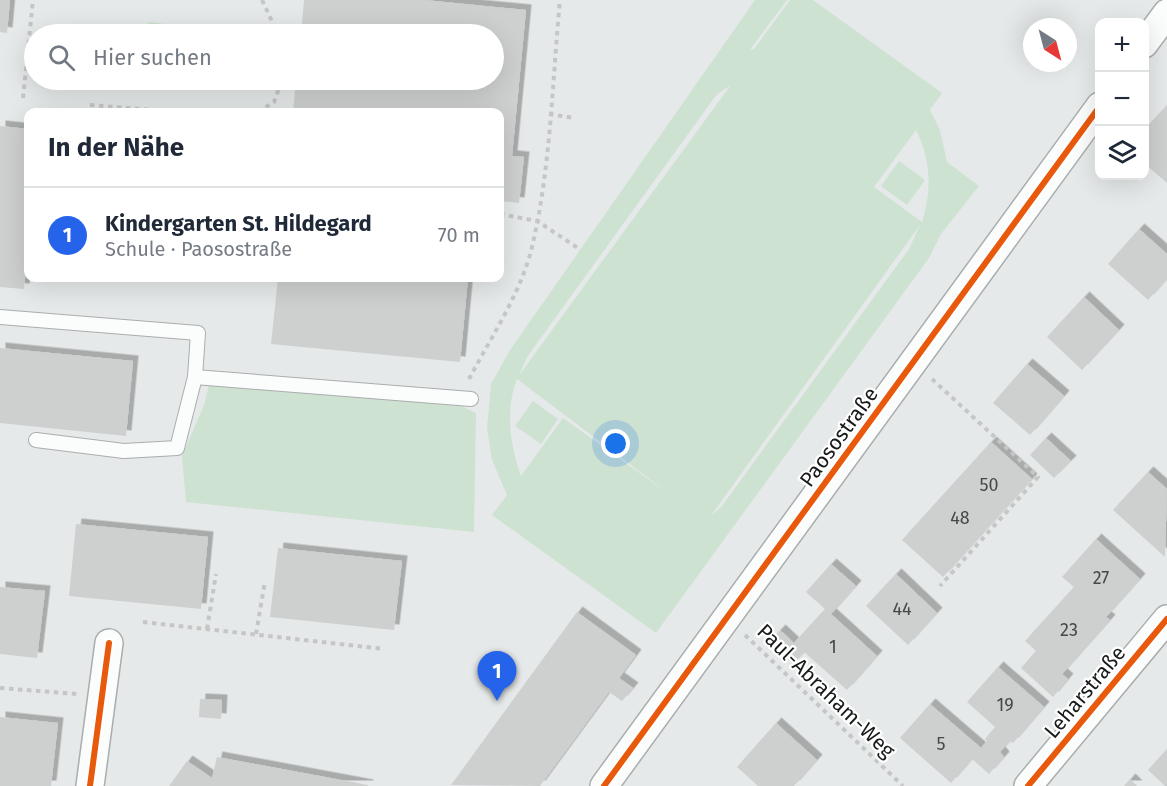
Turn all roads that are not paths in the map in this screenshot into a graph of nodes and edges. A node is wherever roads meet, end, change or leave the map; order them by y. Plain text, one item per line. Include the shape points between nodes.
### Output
1 (1167, 13) edge
2 (1149, 37) edge
3 (1095, 113) edge
4 (0, 317) edge
5 (195, 377) junction
6 (465, 398) road end
7 (36, 440) dead end
8 (1167, 619) edge
9 (109, 643) dead end
10 (90, 786) edge
11 (604, 786) edge
12 (1028, 786) edge

1 - 2 street
3 - 11 street, Paosostraße
4 - 5 lane via 198,333
5 - 6 lane
5 - 7 lane via 177,448 124,450
8 - 12 street, Leharstraße
9 - 10 street

